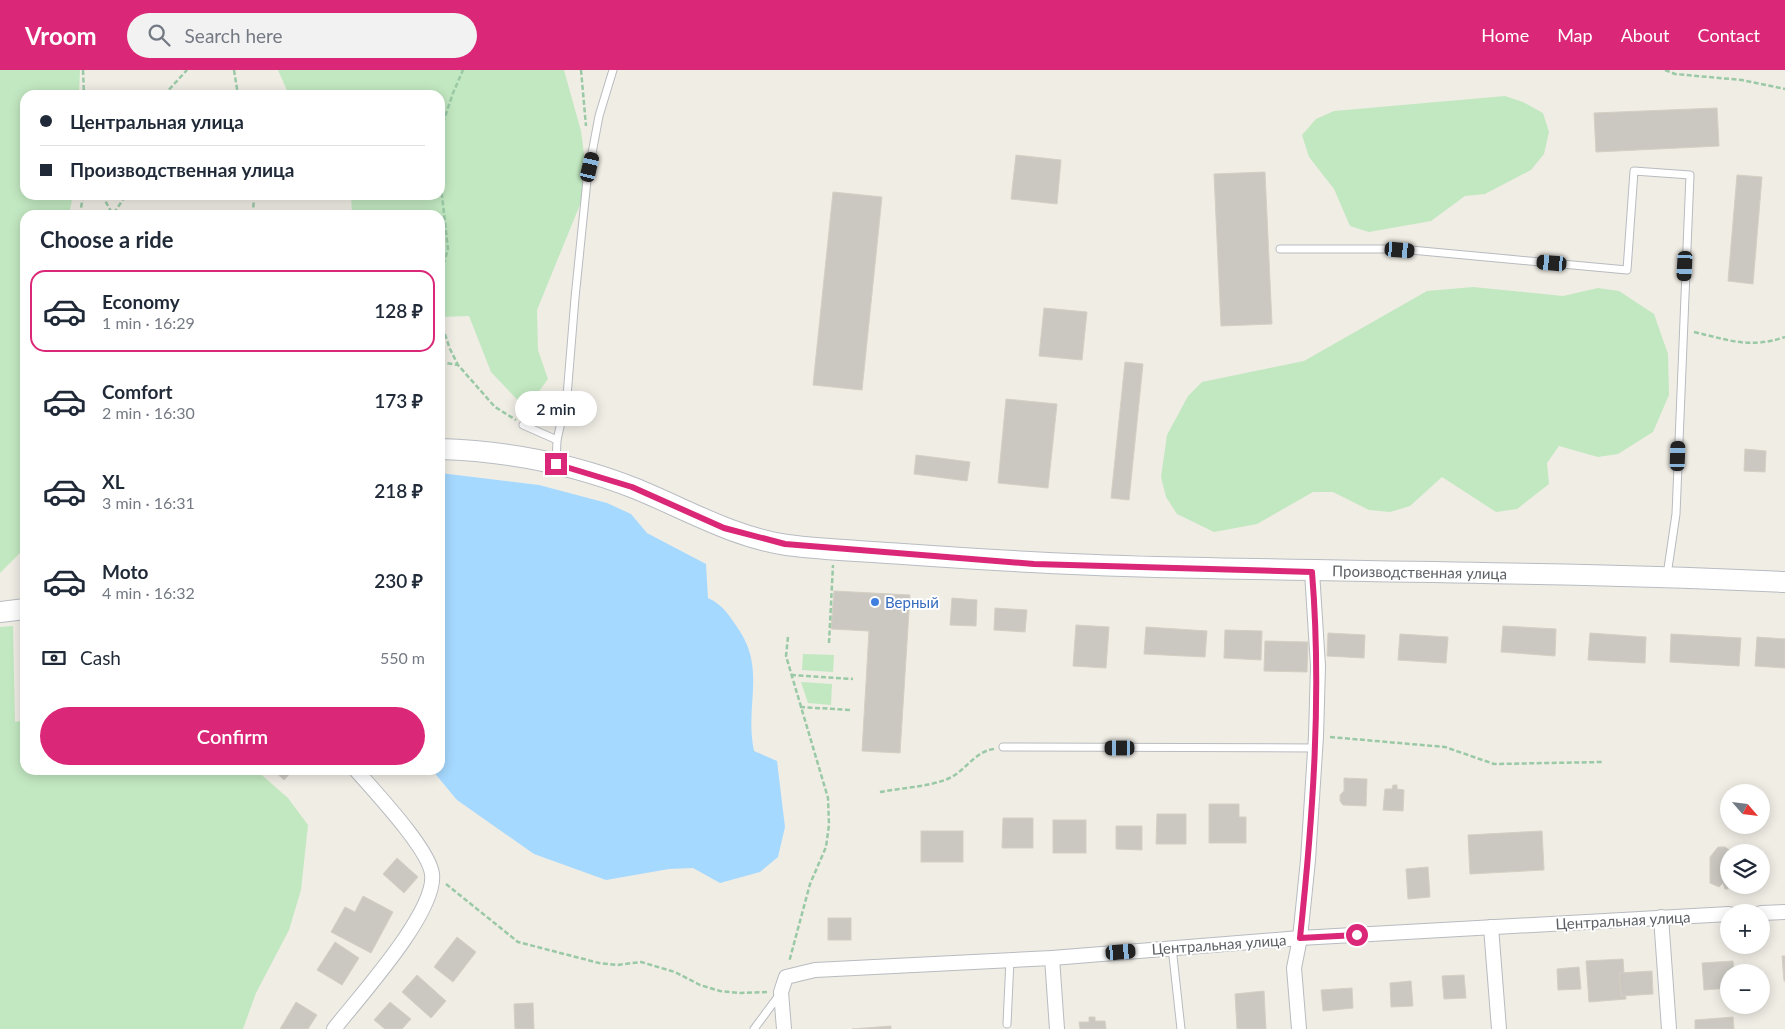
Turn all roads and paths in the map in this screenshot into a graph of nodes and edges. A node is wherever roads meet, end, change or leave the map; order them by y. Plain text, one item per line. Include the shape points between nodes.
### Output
1 (83, 70) edge
2 (187, 70) edge
3 (234, 70) edge
4 (463, 70) edge
5 (581, 70) edge
6 (613, 70) edge
7 (1665, 70) edge
8 (84, 90) edge
9 (169, 90) edge
10 (237, 90) edge
11 (1785, 90) edge
12 (445, 119) edge
13 (593, 155) junction
14 (445, 222) edge
15 (1280, 249) dead end
16 (445, 259) edge
17 (1685, 330) junction
18 (445, 334) edge
19 (1785, 337) edge
20 (445, 363) edge
21 (458, 365) junction
22 (523, 424) joint
23 (557, 440) junction
24 (445, 449) edge
25 (556, 464) junction
26 (834, 549) junction
27 (1312, 572) junction
28 (1667, 576) junction
29 (1785, 582) edge
30 (788, 637) dead end
31 (828, 643) dead end
32 (791, 675) junction
33 (853, 679) dead end
34 (800, 707) junction
35 (851, 710) dead end
36 (1316, 742) junction
37 (1003, 747) joint
38 (1602, 762) dead end
39 (360, 775) edge
40 (880, 792) dead end
41 (432, 873) junction
42 (1785, 912) edge
43 (1770, 913) edge
44 (1720, 914) edge
45 (1661, 917) junction
46 (1491, 927) junction
47 (1300, 938) junction
48 (1172, 947) junction
49 (1052, 958) junction
50 (1010, 960) junction
51 (788, 965) dead end
52 (781, 992) junction
53 (1007, 1024) dead end
54 (334, 1029) edge
55 (754, 1029) edge
56 (784, 1029) edge
57 (1057, 1029) edge
58 (1181, 1029) edge
59 (1299, 1029) edge
60 (1499, 1029) edge
61 (1669, 1029) edge

1 - 8 path
2 - 9 path
3 - 10 path
4 - 12 path
5 - 13 path via 585,122
6 - 13 lane via 599,116
7 - 11 path via 1675,74 1742,80
13 - 23 lane via 587,180 574,298 567,396
14 - 16 path via 448,249
15 - 17 lane via 1400,250 1628,270 1634,171 1690,175 1683,302
17 - 19 path via 1737,343 1766,344
17 - 28 lane via 1676,514
18 - 21 path
20 - 21 path
21 - 22 path via 495,407
22 - 23 lane
23 - 25 lane
24 - 25 street, Производственная улица via 476,450
25 - 26 street, Производственная улица via 632,487 745,535 785,544
26 - 27 street, Производственная улица via 1034,564
26 - 31 path
27 - 28 street, Производственная улица
27 - 36 street via 1318,666
28 - 29 street, Производственная улица
30 - 32 path via 786,656
32 - 33 path
32 - 34 path
34 - 35 path
34 - 51 path via 828,798 829,824 826,847 810,884
36 - 37 lane
36 - 38 path via 1445,747 1494,764
36 - 47 street
37 - 40 path via 984,750 945,780
39 - 41 street via 418,843
41 - 52 path via 518,942 599,963 641,962 720,991
41 - 54 street via 431,894 417,922
42 - 43 street
44 - 45 street, Центральная улица
45 - 46 street, Центральная улица
45 - 61 street
46 - 47 street, Центральная улица
46 - 60 street
47 - 48 street, Центральная улица
47 - 59 street via 1294,968
48 - 49 street, Центральная улица
48 - 58 lane
49 - 50 street, Центральная улица
49 - 57 street
50 - 52 street, Центральная улица via 815,970 786,977
50 - 53 lane
52 - 55 lane
52 - 56 street

